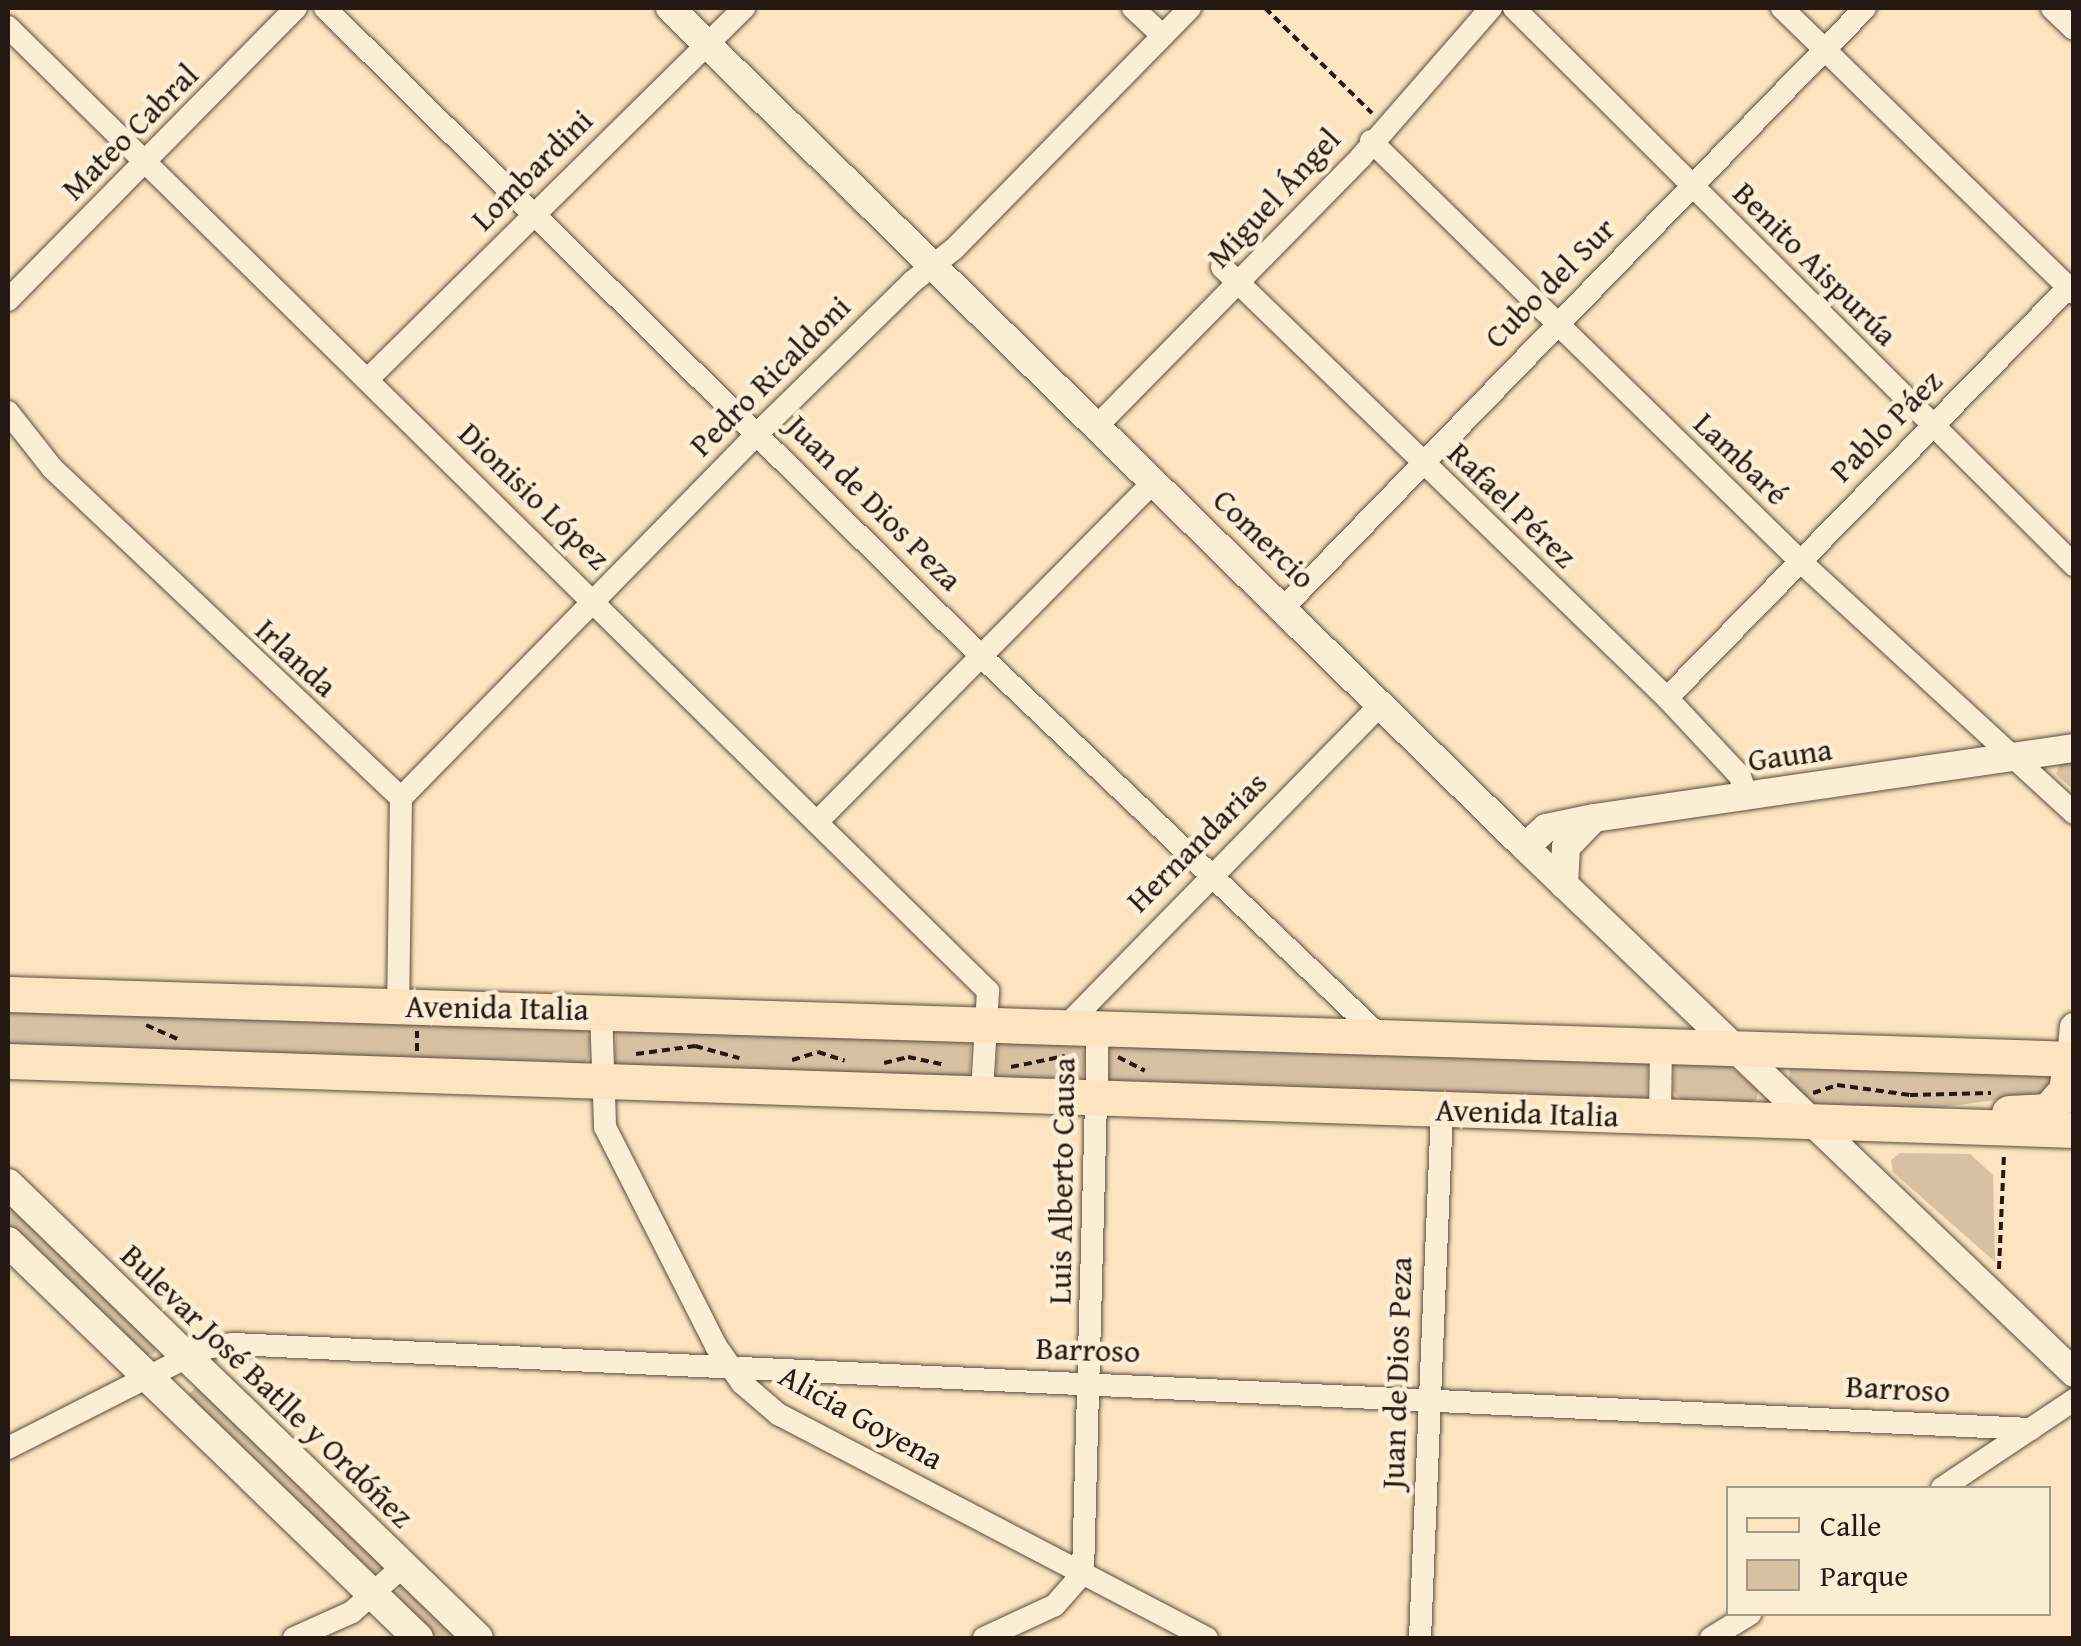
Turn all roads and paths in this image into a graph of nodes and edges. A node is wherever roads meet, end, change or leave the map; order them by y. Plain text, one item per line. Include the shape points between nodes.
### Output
1 (296, 8) edge
2 (325, 8) edge
3 (670, 8) edge
4 (744, 8) edge
5 (1133, 8) edge
6 (1190, 8) edge
7 (1265, 8) edge
8 (1491, 8) edge
9 (1514, 8) edge
10 (1782, 8) edge
11 (1864, 8) edge
12 (2052, 8) edge
13 (8, 27) edge
14 (2074, 30) edge
15 (1162, 35) junction
16 (707, 43) junction
17 (1823, 48) junction
18 (1377, 133) junction
19 (147, 163) junction
20 (1692, 188) junction
21 (535, 212) junction
22 (934, 265) junction
23 (1231, 275) junction
24 (2071, 290) edge
25 (8, 300) edge
26 (1555, 324) junction
27 (367, 380) junction
28 (8, 412) edge
29 (1932, 425) junction
30 (1097, 426) junction
31 (758, 433) junction
32 (1420, 463) junction
33 (1154, 481) junction
34 (1800, 561) junction
35 (2074, 565) edge
36 (594, 600) junction
37 (1284, 607) junction
38 (981, 656) junction
39 (1667, 698) junction
40 (1381, 704) junction
41 (2074, 748) edge
42 (2008, 759) junction
43 (1747, 796) junction
44 (401, 798) junction
45 (2074, 813) edge
46 (1594, 818) junction
47 (818, 820) junction
48 (1524, 847) junction
49 (1212, 872) junction
50 (1564, 885) junction
51 (8, 994) edge
52 (408, 1006) junction
53 (601, 1010) junction
54 (136, 1021) dead end
55 (986, 1026) junction
56 (1086, 1037) junction
57 (1383, 1038) junction
58 (184, 1042) dead end
59 (1661, 1048) junction
60 (1733, 1048) junction
61 (2073, 1048) edge
62 (418, 1055) junction
63 (742, 1060) dead end
64 (8, 1061) edge
65 (788, 1062) dead end
66 (850, 1063) dead end
67 (867, 1066) dead end
68 (600, 1068) junction
69 (1153, 1073) dead end
70 (982, 1081) junction
71 (1997, 1091) dead end
72 (1096, 1097) junction
73 (1796, 1109) junction
74 (1442, 1110) junction
75 (1660, 1116) junction
76 (1906, 1126) junction
77 (2005, 1128) junction
78 (2074, 1130) edge
79 (8, 1184) edge
80 (8, 1242) edge
81 (1998, 1301) junction
82 (186, 1358) junction
83 (730, 1368) junction
84 (2074, 1374) edge
85 (150, 1379) junction
86 (1089, 1382) junction
87 (1428, 1395) junction
88 (2074, 1400) edge
89 (2032, 1429) junction
90 (8, 1448) edge
91 (1945, 1486) edge
92 (402, 1566) junction
93 (1083, 1573) junction
94 (372, 1594) junction
95 (1747, 1616) edge
96 (294, 1638) edge
97 (418, 1638) edge
98 (478, 1638) edge
99 (984, 1638) edge
100 (1206, 1638) edge
101 (1420, 1638) edge
102 (1711, 1638) edge

1 - 19 street, Mateo Cabral
2 - 21 street, Juan de Dios Peza
3 - 16 street, Comercio
4 - 16 street, Lombardini
5 - 15 street
6 - 15 street, Pedro Ricaldoni
7 - 18 path
8 - 18 street, Miguel Ángel
9 - 20 street, Benito Aispurúa
10 - 17 street
11 - 17 street, Cubo del Sur
12 - 14 street
13 - 19 street, Dionisio López
15 - 22 street, Pedro Ricaldoni
16 - 21 street, Lombardini
16 - 22 street, Comercio
17 - 20 street, Cubo del Sur
17 - 24 street
18 - 23 street, Miguel Ángel
18 - 26 street, Lambaré
19 - 25 street, Mateo Cabral
19 - 27 street, Dionisio López
20 - 26 street, Cubo del Sur
20 - 29 street, Benito Aispurúa
21 - 27 street, Lombardini
21 - 31 street, Juan de Dios Peza
22 - 30 street, Comercio
22 - 31 street, Pedro Ricaldoni
23 - 30 street, Miguel Ángel
23 - 32 street, Rafael Pérez
24 - 29 street, Pablo Páez
26 - 32 street, Cubo del Sur
26 - 34 street, Lambaré
27 - 36 street, Dionisio López
28 - 44 street, Irlanda via 66,481
29 - 34 street, Pablo Páez
29 - 35 street, Benito Aispurúa
30 - 33 street, Comercio
31 - 36 street, Pedro Ricaldoni
31 - 38 street, Juan de Dios Peza
32 - 37 street, Cubo del Sur
32 - 39 street, Rafael Pérez
33 - 37 street, Comercio
33 - 38 street
34 - 39 street, Pablo Páez
34 - 42 street, Lambaré
36 - 44 street, Pedro Ricaldoni
36 - 47 street, Dionisio López
37 - 40 street, Comercio
38 - 47 street
38 - 49 street, Juan de Dios Peza
39 - 43 street, Rafael Pérez via 1740,776
40 - 48 street, Comercio
40 - 49 street, Hernandarias
41 - 42 street, Gauna
42 - 43 street, Gauna
42 - 45 street, Lambaré
43 - 46 street, Gauna
44 - 52 street
46 - 48 street, Gauna via 1546,828
46 - 50 street via 1566,847
47 - 55 street, Dionisio López via 988,991
48 - 50 street, Comercio
49 - 56 street, Hernandarias
49 - 57 street, Juan de Dios Peza
50 - 60 street, Comercio
51 - 52 main road, Avenida Italia
52 - 53 main road, Avenida Italia
52 - 62 path
53 - 55 main road, Avenida Italia
53 - 68 street, Alicia Goyena
54 - 58 path
55 - 56 main road, Avenida Italia
55 - 70 street
56 - 57 main road, Avenida Italia
56 - 69 path
56 - 70 path
56 - 72 street, Luis Alberto Causa
57 - 59 main road, Avenida Italia
59 - 60 main road, Avenida Italia
59 - 75 street
60 - 61 main road, Avenida Italia
60 - 73 street, Comercio
61 - 76 main road via 2066,1090 2048,1111 1946,1110
62 - 64 main road, Avenida Italia
62 - 68 main road, Avenida Italia
63 - 68 path via 696,1046
65 - 66 path via 818,1052
67 - 70 path via 908,1056
68 - 70 main road, Avenida Italia
68 - 83 street, Alicia Goyena via 605,1126
70 - 72 main road, Avenida Italia
71 - 73 path via 1910,1095 1837,1085
72 - 74 main road, Avenida Italia
72 - 86 street, Luis Alberto Causa
73 - 75 main road, Avenida Italia
73 - 76 main road, Avenida Italia
73 - 81 street, Comercio
74 - 75 main road, Avenida Italia
74 - 87 street, Juan de Dios Peza
76 - 77 main road, Avenida Italia
77 - 78 main road, Avenida Italia
77 - 81 path
79 - 82 main road, Bulevar José Batlle y Ordóñez
80 - 85 main road
81 - 84 street, Comercio
82 - 83 street, Barroso via 234,1344
82 - 85 street, Barroso
82 - 92 main road, Bulevar José Batlle y Ordóñez
83 - 86 street, Barroso
83 - 93 street, Alicia Goyena via 778,1414
85 - 90 street, Barroso
85 - 94 main road
86 - 87 street, Barroso
86 - 93 street, Luis Alberto Causa
87 - 89 street, Barroso
87 - 101 street, Juan de Dios Peza
88 - 89 street
89 - 91 street
92 - 94 street
92 - 98 main road, Bulevar José Batlle y Ordóñez
93 - 99 street via 1054,1605
93 - 100 street, Alicia Goyena
94 - 96 street via 352,1612
94 - 97 main road
95 - 102 street

